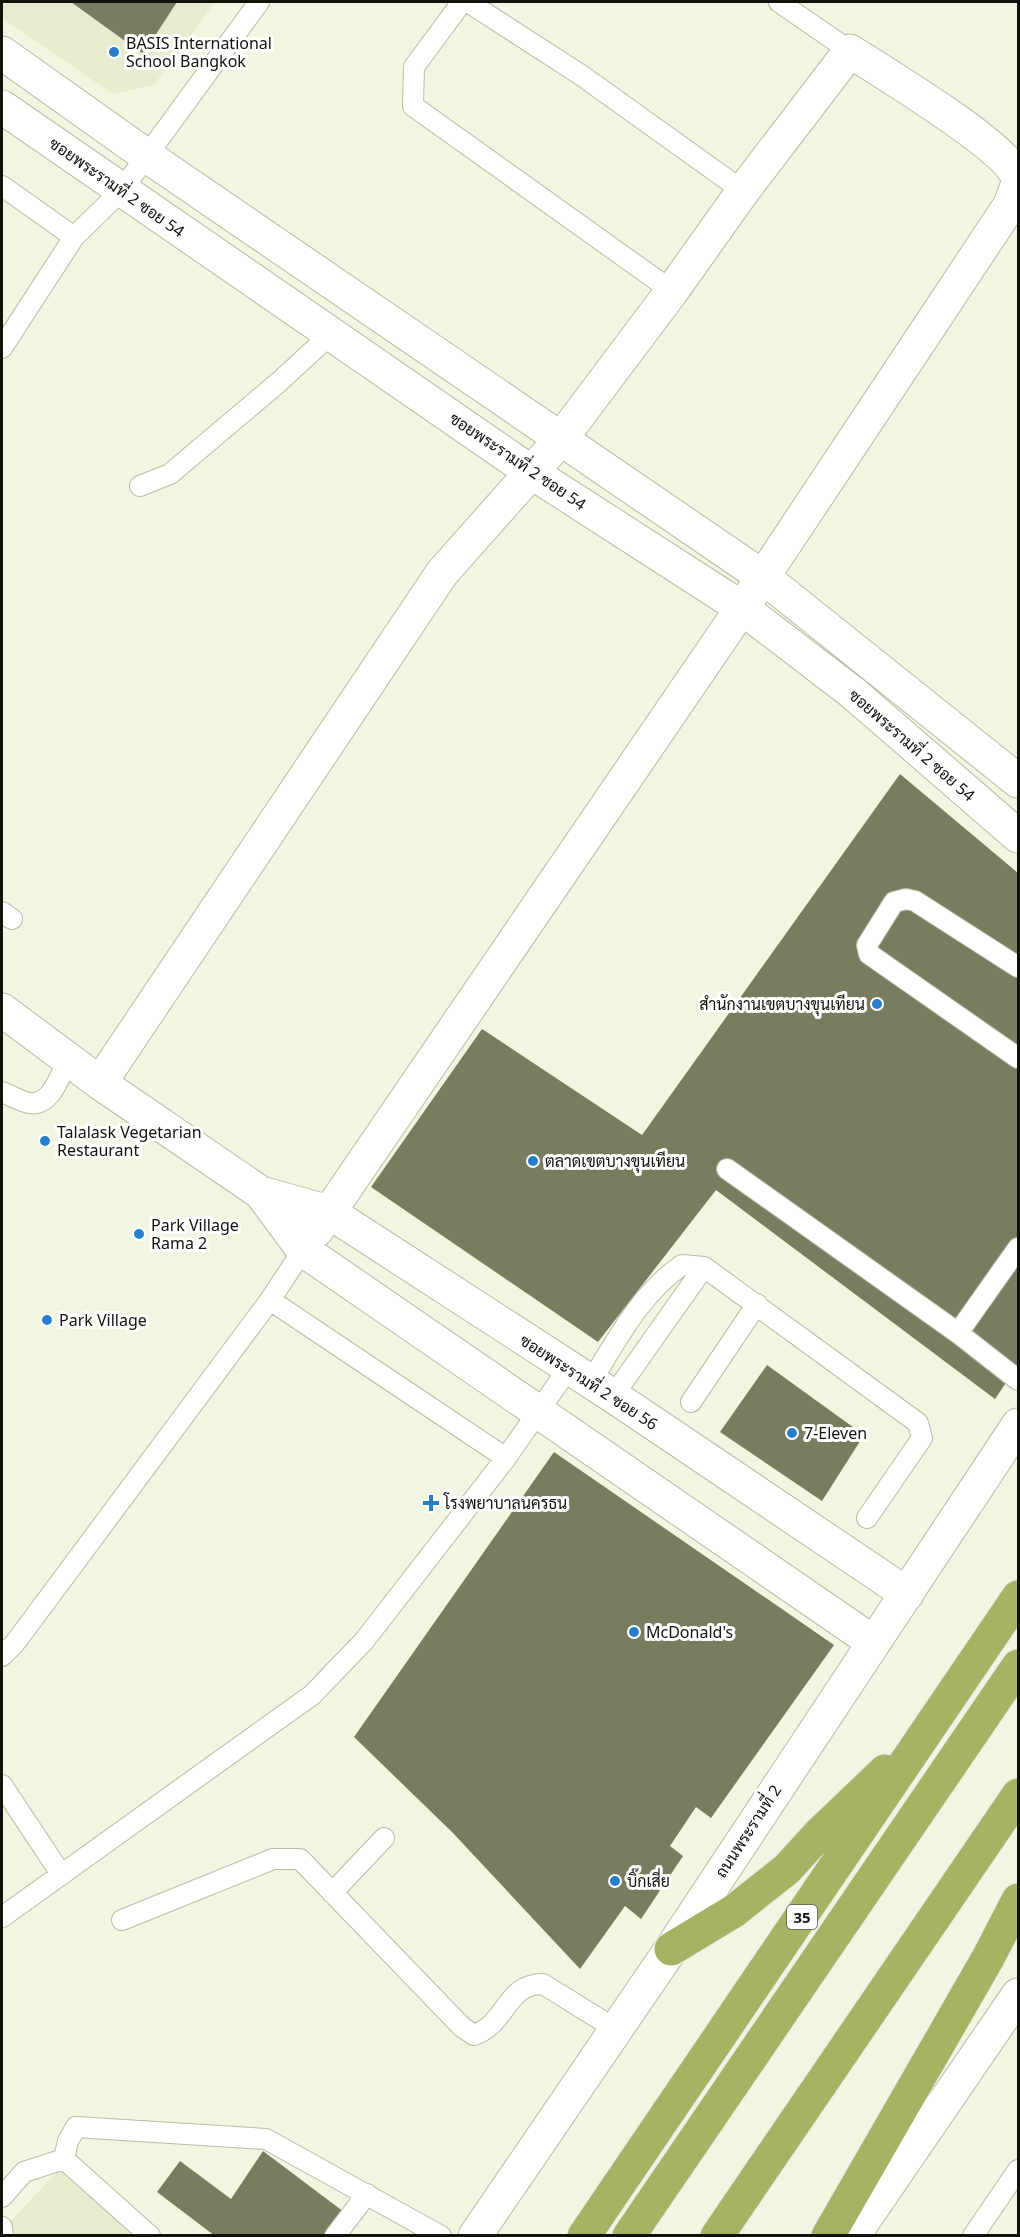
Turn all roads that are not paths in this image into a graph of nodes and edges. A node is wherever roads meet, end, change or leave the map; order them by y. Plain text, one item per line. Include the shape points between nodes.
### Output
1 (258, 2) edge
2 (462, 2) edge
3 (468, 2) edge
4 (779, 2) edge
5 (850, 51) junction
6 (2, 52) edge
7 (2, 107) edge
8 (147, 156) junction
9 (1018, 178) edge
10 (1018, 183) edge
11 (2, 186) edge
12 (121, 191) junction
13 (743, 191) junction
14 (74, 237) junction
15 (672, 291) junction
16 (331, 334) junction
17 (2, 348) edge
18 (560, 440) junction
19 (531, 472) junction
20 (140, 486) dead end
21 (763, 577) junction
22 (742, 608) junction
23 (1018, 781) edge
24 (1018, 836) edge
25 (1018, 967) edge
26 (2, 1010) edge
27 (1018, 1058) edge
28 (68, 1059) junction
29 (100, 1083) junction
30 (2, 1092) edge
31 (727, 1169) dead end
32 (261, 1193) junction
33 (329, 1212) junction
34 (1018, 1248) edge
35 (303, 1250) junction
36 (704, 1267) junction
37 (270, 1300) junction
38 (757, 1304) junction
39 (958, 1333) junction
40 (1018, 1380) edge
41 (590, 1382) junction
42 (691, 1402) dead end
43 (540, 1411) junction
44 (1018, 1425) edge
45 (506, 1458) junction
46 (867, 1518) dead end
47 (907, 1594) junction
48 (1018, 1597) edge
49 (873, 1642) junction
50 (2, 1656) edge
51 (1018, 1666) edge
52 (933, 1725) junction
53 (2, 1785) edge
54 (1018, 1795) edge
55 (1018, 1831) edge
56 (384, 1838) dead end
57 (61, 1874) junction
58 (332, 1893) junction
59 (1018, 1900) edge
60 (2, 1917) edge
61 (122, 1920) dead end
62 (671, 1949) junction
63 (1018, 1995) edge
64 (617, 2030) junction
65 (64, 2159) junction
66 (1018, 2170) edge
67 (367, 2194) junction
68 (2, 2197) edge
69 (2, 2227) edge
70 (3, 2235) edge
71 (150, 2235) edge
72 (335, 2235) edge
73 (441, 2235) edge
74 (475, 2235) edge
75 (584, 2235) edge
76 (630, 2235) edge
77 (717, 2235) edge
78 (742, 2235) edge
79 (828, 2235) edge
80 (853, 2235) edge
81 (973, 2235) edge

1 - 8 lane
2 - 15 lane via 414,67 414,106
3 - 13 lane via 582,75
4 - 5 lane
5 - 9 street via 993,147 1015,167
5 - 13 street
6 - 8 street
7 - 12 street, ซอยพระรามที่ 2 ซอย 54
8 - 12 lane
8 - 18 street
10 - 21 street via 1010,205
11 - 14 lane
12 - 14 lane
12 - 16 street, ซอยพระรามที่ 2 ซอย 54
13 - 15 street
14 - 17 lane
15 - 18 street
16 - 19 street, ซอยพระรามที่ 2 ซอย 54
16 - 20 lane via 170,474
18 - 19 street
18 - 21 street
19 - 22 street, ซอยพระรามที่ 2 ซอย 54
19 - 29 street via 442,573
21 - 22 street
21 - 23 street
22 - 24 street, ซอยพระรามที่ 2 ซอย 54 via 853,693
22 - 33 street
25 - 27 lane via 906,899 894,902 867,945 869,954
26 - 28 street, ซอยพระรามที่ 2 ซอย 56
28 - 29 street, ซอยพระรามที่ 2 ซอย 56
28 - 30 lane via 53,1090 42,1100 30,1103
29 - 32 street, ซอยพระรามที่ 2 ซอย 56
31 - 39 lane
32 - 33 street, ซอยพระรามที่ 2 ซอย 56
32 - 35 street, ซอยพระรามที่ 2 ซอย 56
33 - 35 street
33 - 41 street, ซอยพระรามที่ 2 ซอย 56
34 - 39 lane
35 - 37 lane
35 - 43 street, ซอยพระรามที่ 2 ซอย 56
36 - 38 lane
36 - 41 lane
36 - 41 lane via 682,1265 662,1279 643,1300
37 - 45 lane
37 - 50 lane
38 - 42 lane
38 - 46 lane via 918,1423 922,1438
39 - 40 lane
41 - 43 lane
41 - 47 street, ซอยพระรามที่ 2 ซอย 56
43 - 45 lane
43 - 49 street, ซอยพระรามที่ 2 ซอย 56
44 - 47 street, ถนนพระรามที่ 2
45 - 57 lane via 364,1641 312,1695
47 - 49 street, ถนนพระรามที่ 2
48 - 52 highway, 35
49 - 62 street, ถนนพระรามที่ 2
51 - 76 highway
52 - 62 highway via 787,1869 734,1911
52 - 75 highway, 35
53 - 57 lane
54 - 77 highway
55 - 78 highway
56 - 58 lane
57 - 60 lane
58 - 61 lane via 300,1859 273,1859
58 - 64 lane via 474,2035 488,2030 519,1991 530,1984 543,1984
59 - 79 highway
62 - 64 street, ถนนพระรามที่ 2
63 - 80 street
64 - 74 street, ถนนพระรามที่ 2
65 - 67 lane via 76,2127 266,2139
65 - 68 lane via 24,2172
65 - 71 lane
66 - 81 lane
67 - 72 lane
67 - 73 lane
69 - 70 lane

